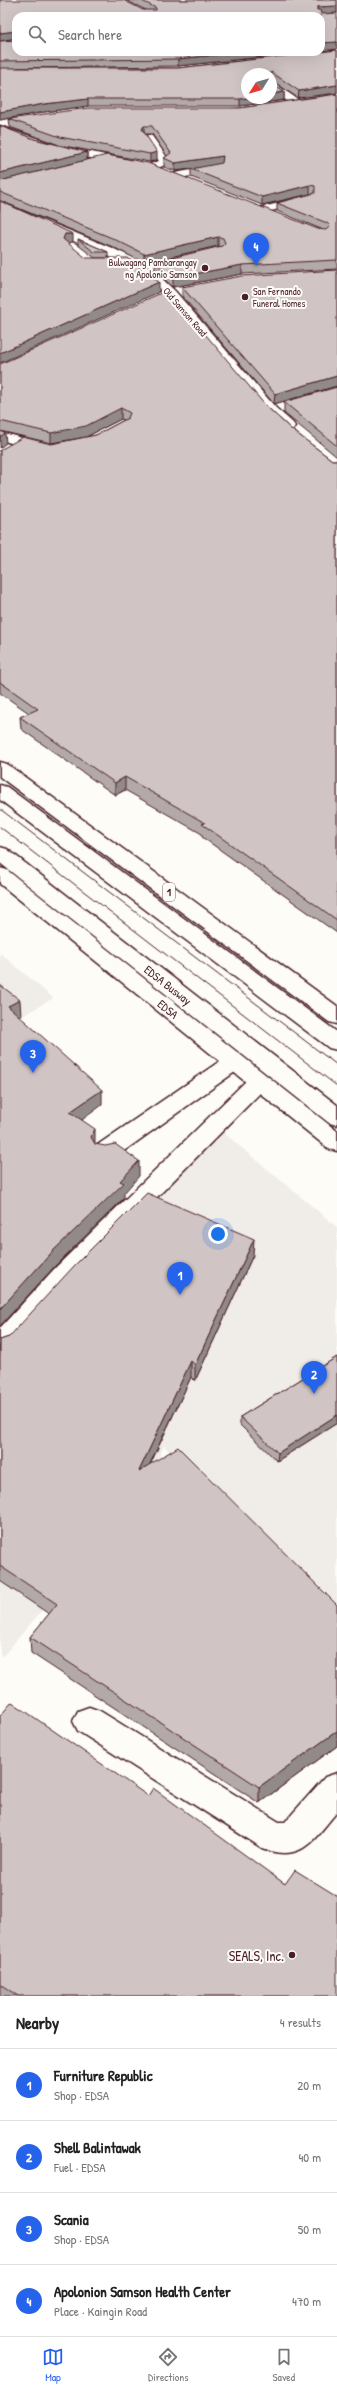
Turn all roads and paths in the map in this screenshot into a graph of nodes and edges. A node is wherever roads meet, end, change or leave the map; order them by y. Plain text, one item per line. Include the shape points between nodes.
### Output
1 (232, 56) edge
2 (258, 63) edge
3 (244, 65) junction
4 (228, 66) edge
5 (249, 68) edge
6 (277, 88) edge
7 (309, 100) edge
8 (295, 102) junction
9 (283, 104) edge
10 (15, 122) edge
11 (0, 125) edge
12 (0, 129) edge
13 (148, 138) edge
14 (109, 159) junction
15 (81, 166) edge
16 (151, 167) junction
17 (218, 168) edge
18 (175, 176) junction
19 (197, 185) edge
20 (310, 198) edge
21 (0, 204) edge
22 (282, 219) edge
23 (132, 262) junction
24 (106, 264) edge
25 (150, 270) junction
26 (131, 276) edge
27 (185, 290) edge
28 (171, 294) junction
29 (156, 298) edge
30 (285, 406) edge
31 (271, 411) junction
32 (297, 435) edge
33 (0, 436) edge
34 (19, 442) junction
35 (57, 448) edge
36 (6, 452) edge
37 (0, 768) edge
38 (0, 790) edge
39 (0, 853) edge
40 (0, 874) edge
41 (337, 1018) edge
42 (337, 1043) edge
43 (234, 1062) junction
44 (258, 1082) junction
45 (337, 1117) edge
46 (337, 1143) edge
47 (105, 1152) edge
48 (0, 1345) edge
49 (89, 1721) dead end
50 (336, 1790) edge

1 - 3 main road
2 - 3 main road
3 - 4 main road
3 - 5 main road
6 - 8 main road
7 - 8 main road
8 - 9 main road
10 - 11 main road
12 - 14 main road via 28,142
13 - 16 main road via 166,162
14 - 15 main road
14 - 16 main road
16 - 18 main road
17 - 18 main road
18 - 19 main road
20 - 22 main road via 259,209
21 - 23 main road, Old Samson Road
23 - 24 main road
23 - 25 main road, Old Samson Road
25 - 26 main road
25 - 28 main road, Old Samson Road
27 - 28 main road
28 - 29 main road
28 - 31 main road, Old Samson Road
30 - 31 main road
31 - 32 main road, Old Samson Road
33 - 34 main road
34 - 35 main road
34 - 36 main road
37 - 41 main road, 1
38 - 42 main road
39 - 45 main road, EDSA Busway
40 - 43 main road, EDSA
43 - 44 main road, EDSA
43 - 47 main road
44 - 46 main road, EDSA
44 - 48 main road via 65,1274
49 - 50 main road via 274,1837 292,1838

